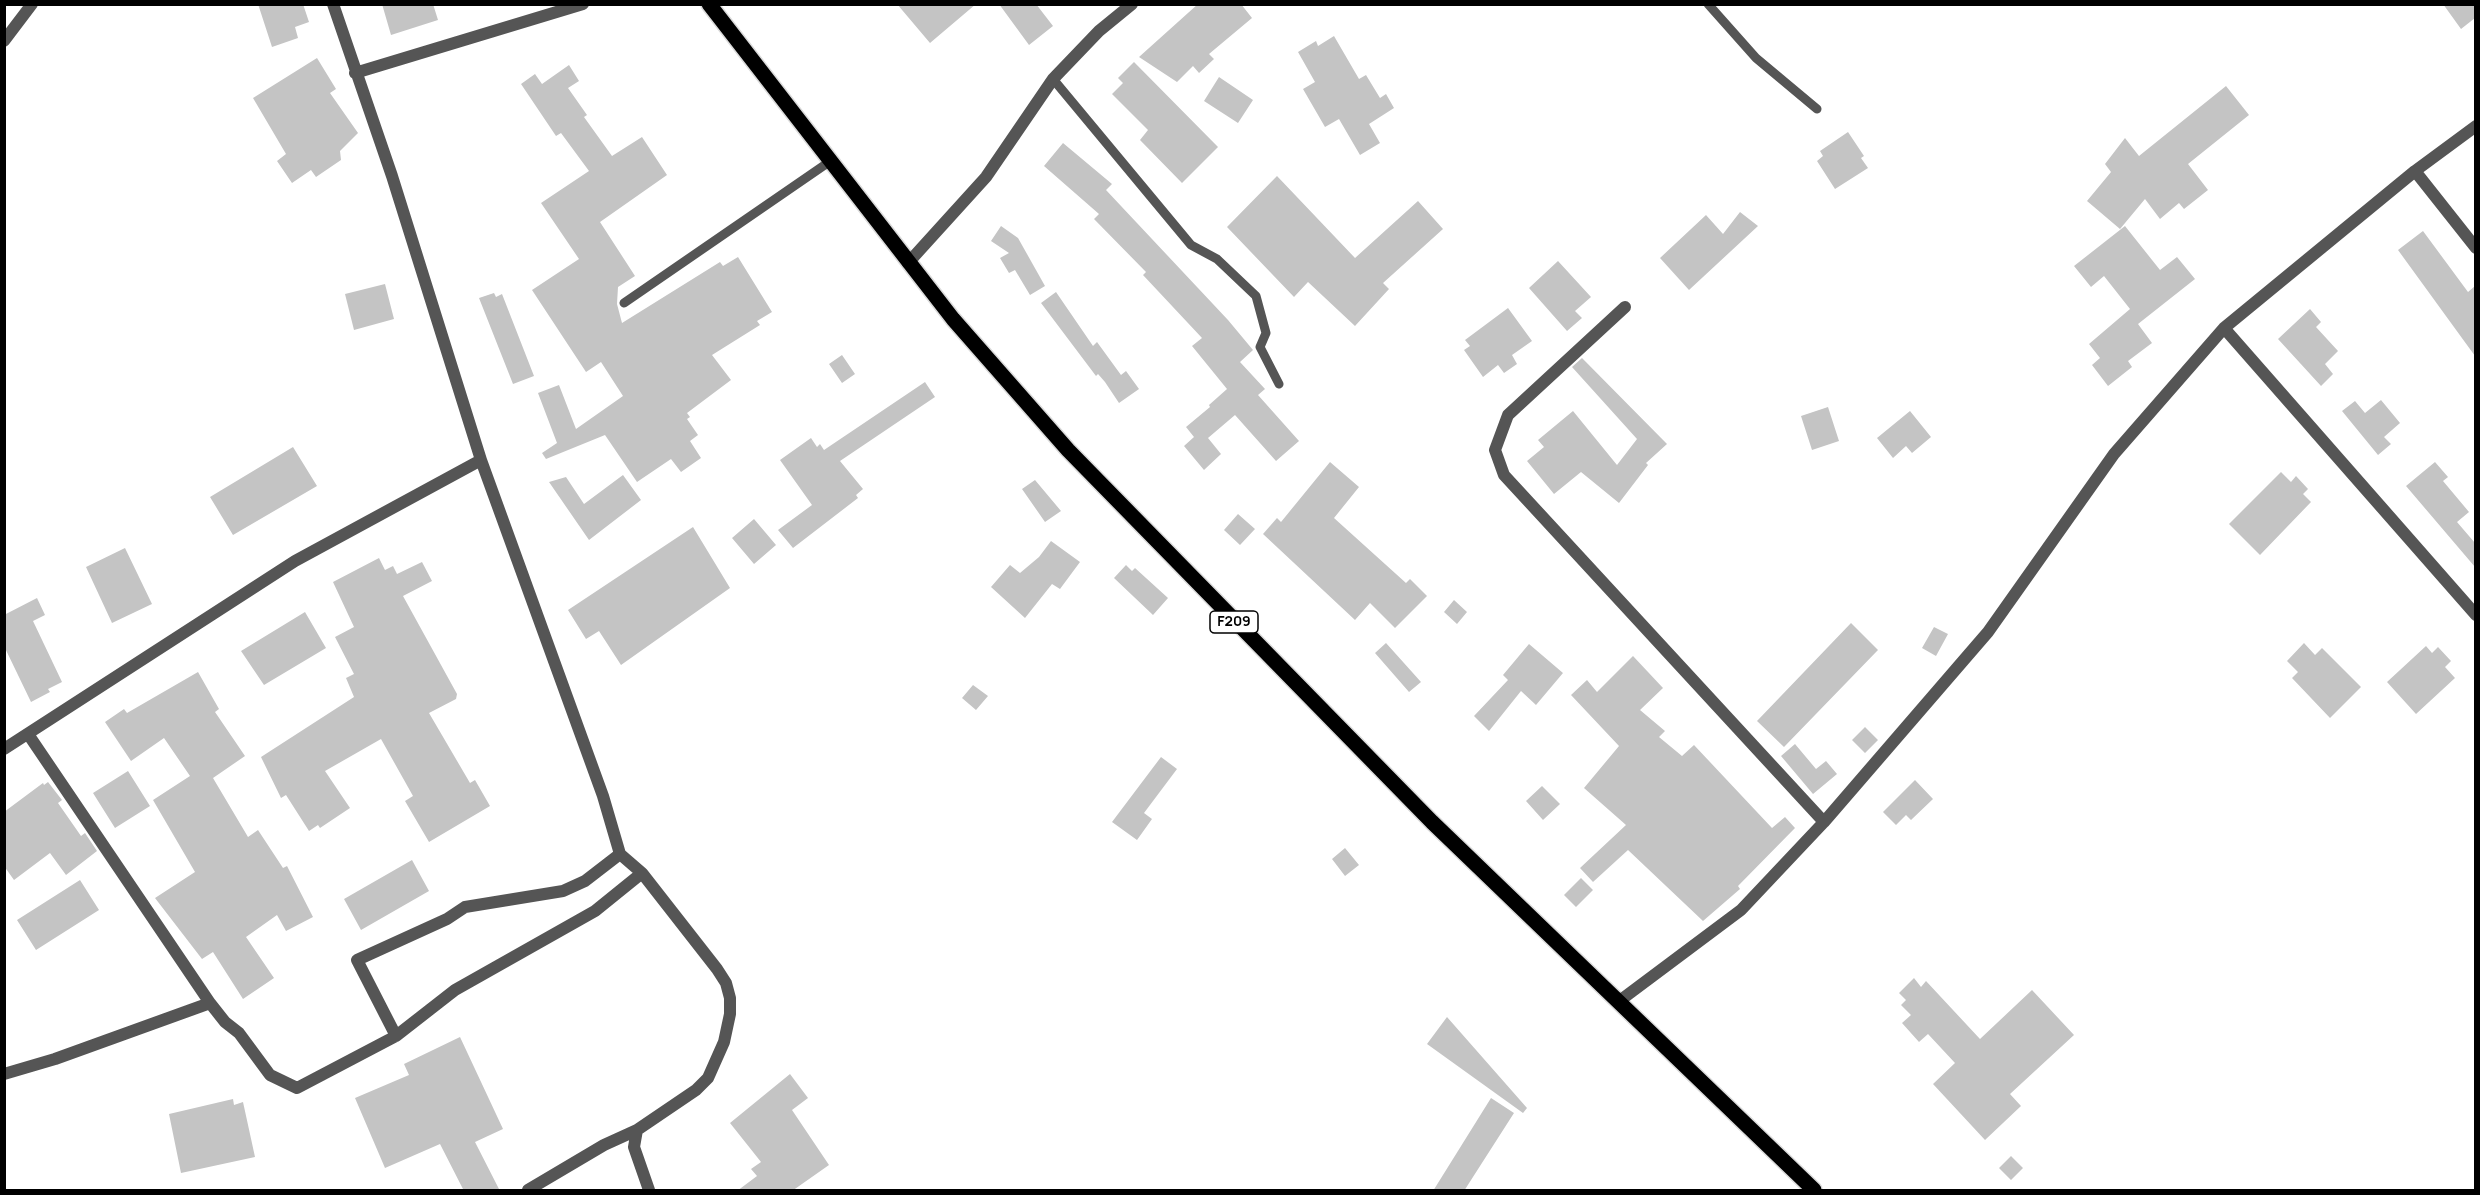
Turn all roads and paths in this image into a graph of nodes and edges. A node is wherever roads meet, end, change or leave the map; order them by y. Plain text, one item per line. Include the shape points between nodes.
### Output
1 (32, 4) edge
2 (333, 4) edge
3 (583, 4) edge
4 (709, 4) edge
5 (1132, 4) edge
6 (1708, 4) edge
7 (4, 41) edge
8 (356, 73) junction
9 (1053, 79) junction
10 (1816, 109) dead end
11 (2475, 126) edge
12 (829, 162) junction
13 (2415, 171) junction
14 (2475, 248) edge
15 (908, 263) junction
16 (624, 303) dead end
17 (1625, 307) dead end
18 (2224, 328) junction
19 (1279, 384) dead end
20 (481, 460) junction
21 (2475, 615) edge
22 (28, 734) junction
23 (4, 749) edge
24 (1824, 822) junction
25 (620, 854) junction
26 (642, 873) junction
27 (1618, 1002) junction
28 (210, 1003) junction
29 (396, 1036) junction
30 (4, 1074) edge
31 (637, 1130) junction
32 (528, 1191) edge
33 (649, 1191) edge
34 (1814, 1191) edge

1 - 7 street
2 - 8 street
3 - 8 street
4 - 12 main road, F209
5 - 9 street via 1099,31
6 - 10 lane via 1756,58
8 - 20 street
9 - 15 street via 986,177
9 - 19 lane via 1191,245 1217,259 1256,296 1266,333 1260,347
11 - 13 street
12 - 15 main road, F209
12 - 16 lane
13 - 14 street
13 - 18 street
15 - 27 main road, F209 via 1068,450 1432,822
17 - 24 street via 1508,415 1495,450 1504,475
18 - 21 street
18 - 24 street via 2114,454 1988,632
20 - 22 street via 295,561
20 - 25 street via 603,796
22 - 23 street
22 - 28 street
24 - 27 street via 1741,910
25 - 26 street
25 - 29 street via 585,882 563,891 465,907 447,920 357,960
26 - 29 street via 595,911 455,990
26 - 31 street via 726,983 730,1014 724,1042 708,1078
27 - 34 main road, F209
28 - 29 street via 239,1032 270,1074 297,1088
28 - 30 street
31 - 32 street via 604,1145
31 - 33 street via 634,1147

